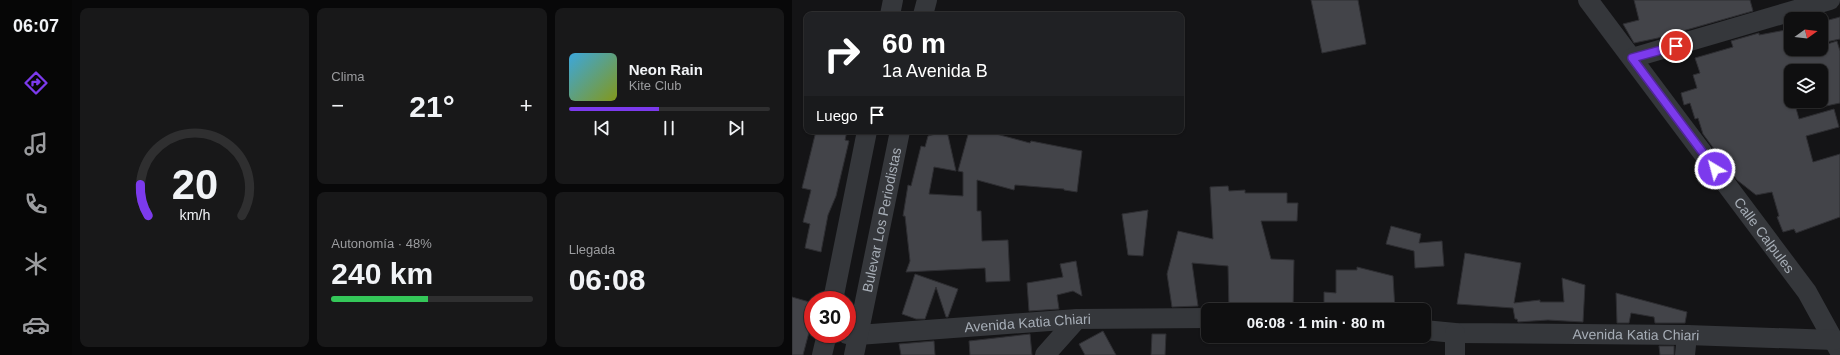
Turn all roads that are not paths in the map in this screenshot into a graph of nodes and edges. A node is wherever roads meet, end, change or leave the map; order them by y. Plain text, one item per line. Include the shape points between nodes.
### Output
1 (893, 0) edge
2 (927, 0) edge
3 (1588, 0) edge
4 (1830, 0) edge
5 (891, 12) edge
6 (925, 12) edge
7 (1632, 58) junction
8 (866, 134) edge
9 (899, 134) edge
10 (835, 291) edge
11 (856, 317) edge
12 (1201, 318) edge
13 (1077, 319) junction
14 (1431, 331) edge
15 (1455, 333) junction
16 (856, 334) edge
17 (1687, 336) junction
18 (825, 343) edge
19 (853, 343) edge
20 (1837, 346) edge
21 (822, 355) edge
22 (854, 355) edge
23 (1045, 355) edge
24 (1455, 355) edge
25 (1685, 355) edge

1 - 5 street
2 - 6 street
3 - 7 street, Calle Calpules
4 - 7 street
7 - 20 street, Calle Calpules via 1807,292
8 - 10 street
9 - 11 street, Bulevar Los Periodistas
12 - 13 street, Avenida Katia Chiari
13 - 16 street, Avenida Katia Chiari
13 - 23 street
14 - 15 street, Avenida Katia Chiari
15 - 17 street, Avenida Katia Chiari
15 - 24 street
17 - 20 street, Avenida Katia Chiari
17 - 25 street
18 - 21 street
19 - 22 street, Bulevar Los Periodistas

